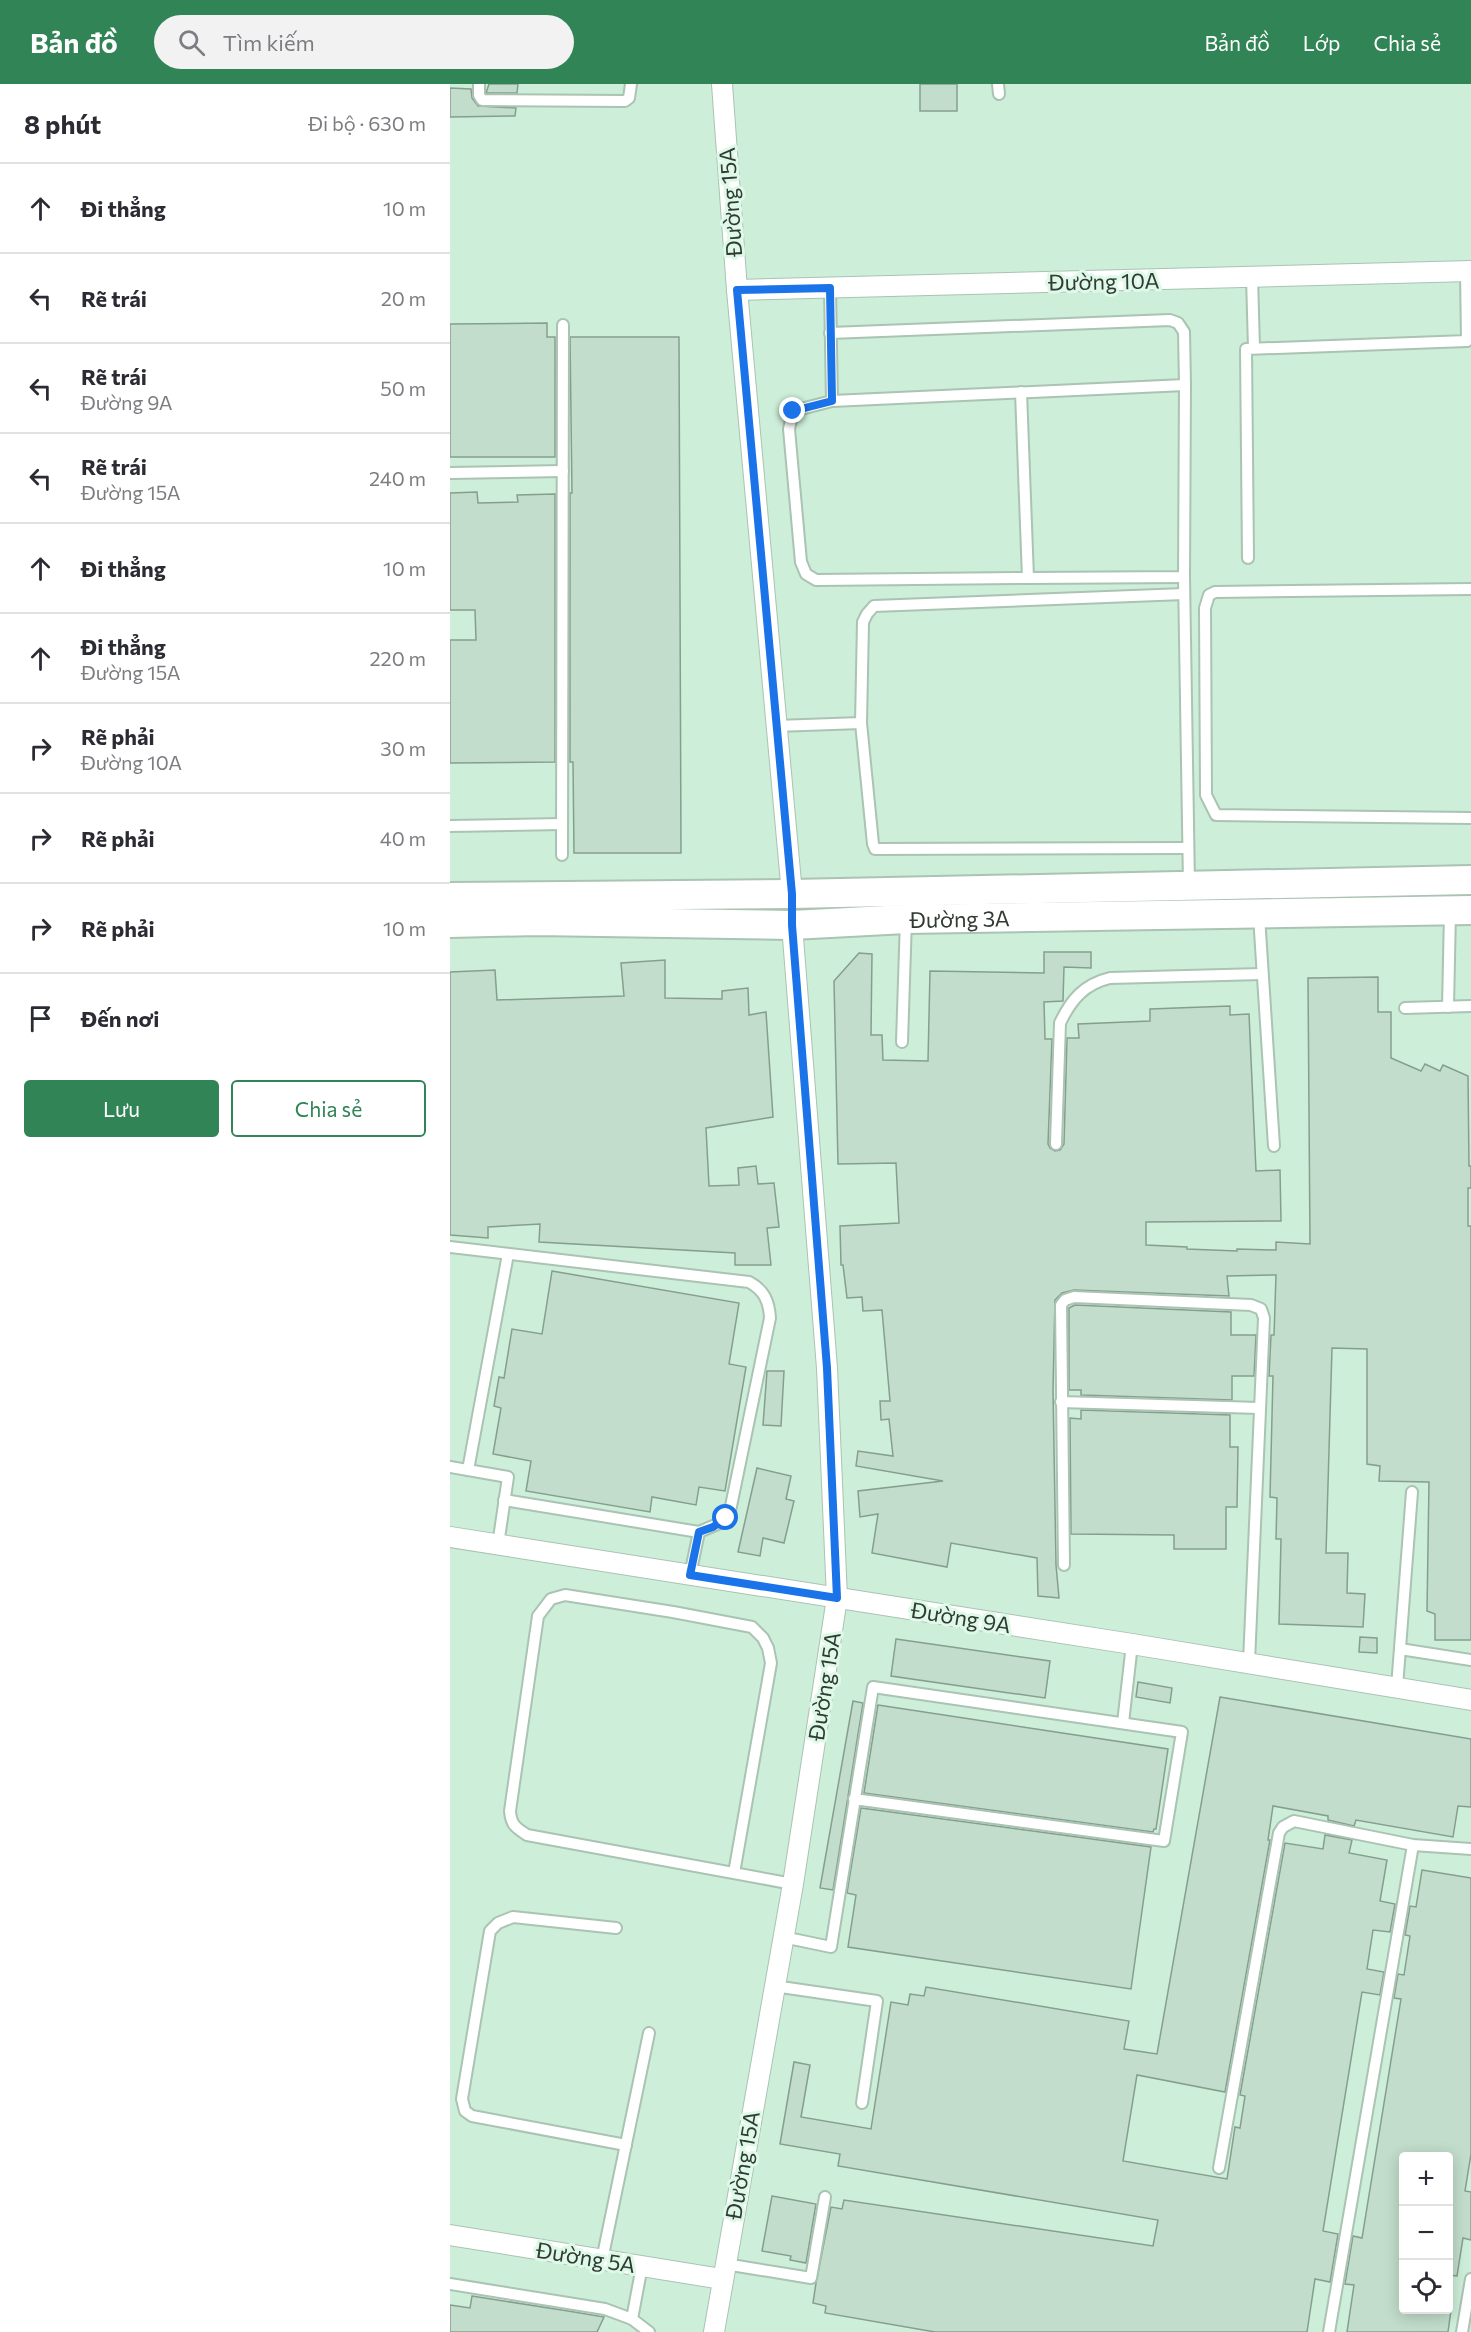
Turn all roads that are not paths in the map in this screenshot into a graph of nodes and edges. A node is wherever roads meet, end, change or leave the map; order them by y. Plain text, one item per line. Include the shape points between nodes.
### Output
1 (479, 84) edge
2 (631, 84) edge
3 (722, 84) edge
4 (1468, 271) edge
5 (1252, 277) junction
6 (830, 288) junction
7 (737, 290) junction
8 (1469, 322) edge
9 (563, 325) dead end
10 (830, 333) junction
11 (1254, 348) junction
12 (1185, 385) junction
13 (1021, 392) junction
14 (832, 401) junction
15 (562, 471) junction
16 (450, 473) edge
17 (1248, 558) dead end
18 (1184, 577) junction
19 (1028, 578) junction
20 (1471, 589) edge
21 (1184, 594) junction
22 (861, 723) junction
23 (776, 726) junction
24 (1471, 818) edge
25 (562, 824) junction
26 (450, 826) edge
27 (1188, 848) junction
28 (562, 855) dead end
29 (1471, 880) edge
30 (1189, 885) junction
31 (792, 894) junction
32 (450, 897) edge
33 (1460, 910) edge
34 (1258, 912) junction
35 (906, 919) junction
36 (450, 923) edge
37 (792, 925) junction
38 (1262, 974) junction
39 (1471, 1006) edge
40 (1448, 1007) junction
41 (1405, 1008) dead end
42 (902, 1042) dead end
43 (1056, 1144) dead end
44 (1274, 1146) dead end
45 (450, 1247) edge
46 (508, 1254) junction
47 (1061, 1402) junction
48 (1259, 1408) junction
49 (450, 1467) edge
50 (468, 1470) junction
51 (1412, 1492) dead end
52 (504, 1500) junction
53 (699, 1532) junction
54 (450, 1537) edge
55 (498, 1545) junction
56 (1064, 1565) dead end
57 (690, 1575) junction
58 (837, 1598) junction
59 (1132, 1644) junction
60 (1400, 1649) junction
61 (1471, 1660) edge
62 (1249, 1662) junction
63 (1397, 1687) junction
64 (1471, 1700) edge
65 (1123, 1723) junction
66 (854, 1799) junction
67 (1413, 1845) junction
68 (1471, 1849) edge
69 (734, 1873) junction
70 (793, 1884) junction
71 (616, 1928) dead end
72 (783, 1937) junction
73 (774, 1986) junction
74 (650, 2033) dead end
75 (862, 2103) dead end
76 (626, 2145) junction
77 (1220, 2168) dead end
78 (825, 2197) dead end
79 (450, 2235) edge
80 (602, 2260) junction
81 (642, 2266) junction
82 (723, 2272) junction
83 (1471, 2279) edge
84 (450, 2284) edge
85 (632, 2319) junction
86 (649, 2332) edge
87 (714, 2332) edge
88 (1329, 2332) edge
89 (1462, 2332) edge

1 - 2 lane via 482,100 625,101
3 - 7 street, Đường 15A
4 - 5 street, Đường 10A
4 - 8 lane
5 - 6 street, Đường 10A
5 - 11 lane
6 - 7 street, Đường 10A
6 - 10 lane
7 - 23 street, Đường 15A
8 - 11 lane via 1467,341
9 - 15 lane
10 - 12 lane via 1170,320 1184,332
10 - 14 lane
11 - 17 lane via 1246,349
12 - 13 lane
12 - 18 lane
13 - 14 lane
13 - 19 lane
14 - 19 lane via 793,411 789,429 801,562 807,574 816,580
15 - 16 lane
15 - 25 lane
18 - 19 lane
18 - 21 lane
20 - 24 lane via 1215,592 1209,595 1205,608 1206,795 1216,815
21 - 22 lane via 874,606 863,621
21 - 27 lane
22 - 23 lane
22 - 27 lane via 875,849
23 - 31 street, Đường 15A
25 - 26 lane
25 - 28 lane
27 - 30 lane
29 - 30 street, Đường 3A
30 - 31 street, Đường 3A
31 - 32 street, Đường 3A
31 - 37 street
33 - 34 street, Đường 3A
33 - 40 lane
34 - 35 street, Đường 3A
34 - 38 lane
35 - 37 street, Đường 3A
35 - 42 lane
36 - 37 street, Đường 3A
37 - 58 street, Đường 15A via 827,1368
38 - 43 lane via 1110,978 1085,988 1060,1023
38 - 44 lane
39 - 40 lane
40 - 41 lane
45 - 46 lane
46 - 50 lane
46 - 53 lane via 749,1282 764,1294 770,1318 730,1511 720,1523
47 - 48 lane
47 - 48 lane via 1061,1305 1074,1297 1251,1305 1261,1309 1264,1318
47 - 56 lane
48 - 62 lane
49 - 50 lane
50 - 52 lane via 508,1477
51 - 60 lane
52 - 53 lane
52 - 55 lane
53 - 57 lane
54 - 55 street, Đường 9A
55 - 57 street, Đường 9A
57 - 58 street, Đường 9A
58 - 59 street, Đường 9A
58 - 70 street, Đường 15A
59 - 62 street, Đường 9A
59 - 65 lane
60 - 61 lane
60 - 63 lane
62 - 63 street, Đường 9A
63 - 64 street, Đường 9A
65 - 66 lane via 873,1687
65 - 66 lane via 1182,1732 1164,1841
66 - 72 lane via 831,1947
67 - 68 lane
67 - 77 lane via 1294,1821 1279,1833
67 - 88 lane
69 - 69 lane via 771,1663 764,1638 752,1627 724,1621 565,1595 551,1599 538,1616 510,1811 515,1828 527,1835
69 - 70 lane
70 - 72 street, Đường 15A
71 - 76 lane via 513,1917 490,1931 462,2099 465,2111 472,2116
72 - 73 street, Đường 15A
73 - 75 lane via 876,2001
73 - 82 street, Đường 15A
74 - 76 lane
76 - 80 lane
78 - 82 lane via 811,2278
79 - 80 street, Đường 5A
80 - 81 street, Đường 5A
81 - 82 street, Đường 5A
81 - 85 lane
82 - 87 street, Đường 15A
83 - 89 lane
84 - 85 lane via 605,2309
85 - 86 lane

